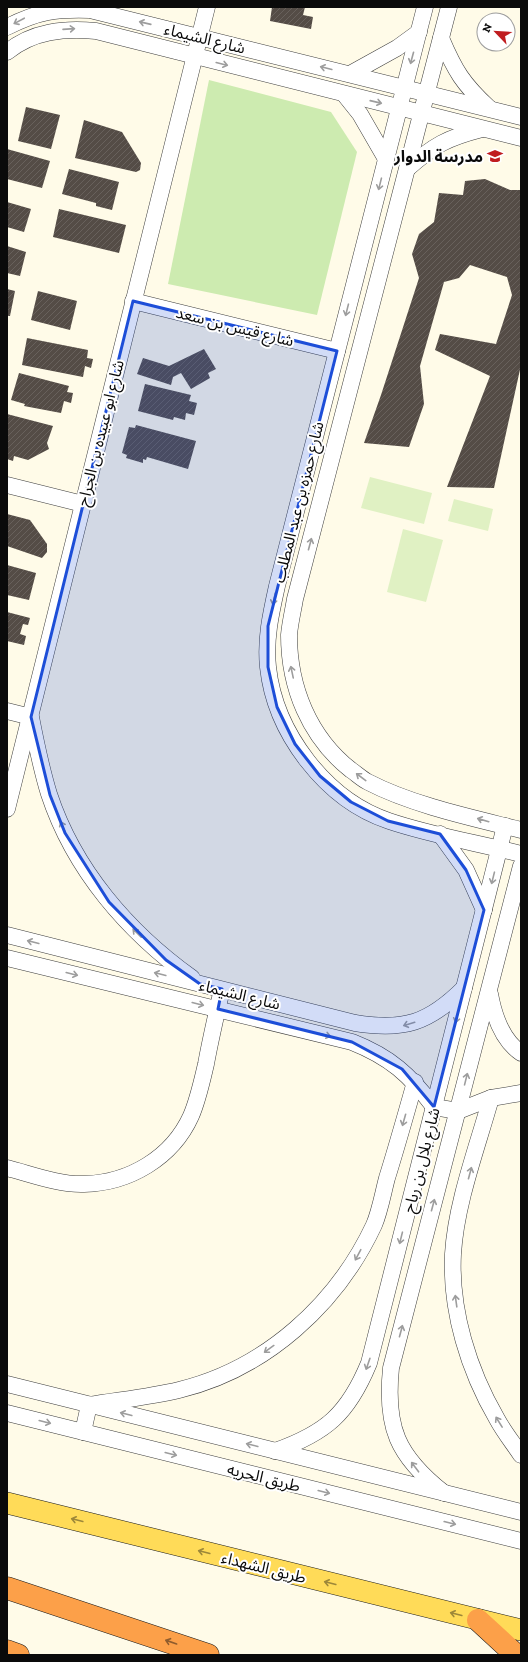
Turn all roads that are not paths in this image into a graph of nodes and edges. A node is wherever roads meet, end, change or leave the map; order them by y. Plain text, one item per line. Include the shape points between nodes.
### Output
1 (207, 7) edge
2 (425, 7) edge
3 (450, 7) edge
4 (7, 27) edge
5 (419, 32) junction
6 (200, 36) junction
7 (441, 38) junction
8 (7, 52) edge
9 (194, 57) junction
10 (350, 74) junction
11 (404, 87) junction
12 (427, 93) junction
13 (344, 94) junction
14 (399, 107) junction
15 (491, 110) junction
16 (422, 113) junction
17 (521, 117) edge
18 (484, 128) junction
19 (521, 138) edge
20 (386, 159) junction
21 (407, 169) junction
22 (133, 301) junction
23 (337, 351) junction
24 (7, 485) edge
25 (83, 504) junction
26 (7, 711) edge
27 (31, 717) junction
28 (7, 809) edge
29 (506, 826) junction
30 (521, 830) edge
31 (440, 834) junction
32 (500, 849) junction
33 (521, 854) edge
34 (521, 866) edge
35 (521, 903) edge
36 (484, 910) junction
37 (508, 917) junction
38 (7, 935) edge
39 (7, 958) edge
40 (200, 984) junction
41 (464, 988) junction
42 (489, 988) junction
43 (222, 989) junction
44 (218, 1009) junction
45 (521, 1053) edge
46 (415, 1082) junction
47 (521, 1093) edge
48 (491, 1098) junction
49 (434, 1106) junction
50 (458, 1111) junction
51 (7, 1168) edge
52 (7, 1384) edge
53 (89, 1405) junction
54 (7, 1413) edge
55 (83, 1432) junction
56 (275, 1451) junction
57 (521, 1454) edge
58 (444, 1493) junction
59 (7, 1503) edge
60 (521, 1512) edge
61 (521, 1541) edge
62 (7, 1588) edge
63 (478, 1620) junction
64 (521, 1630) edge
65 (7, 1651) edge
66 (18, 1655) edge
67 (208, 1655) edge
68 (516, 1655) edge

1 - 6 street, شارع ابو عبيده بن الجراح
2 - 5 street, شارع حمزه بن عبد المطلب
3 - 7 street, شارع حمزه بن عبد المطلب
6 -> 4 street, شارع الشيماء via 90,10 58,9 27,16
5 - 10 street via 397,48
5 -> 11 street, شارع حمزه بن عبد المطلب
6 - 9 street, شارع ابو عبيده بن الجراح
10 -> 6 street, شارع الشيماء
7 - 12 street, شارع حمزه بن عبد المطلب
7 - 15 street via 452,65 469,89
8 -> 9 street, شارع الشيماء via 28,38 50,31 73,29 96,31
9 -> 13 street, شارع الشيماء
9 - 22 street, شارع ابو عبيده بن الجراح
10 - 11 street, شارع الشيماء
11 - 12 street, شارع الشيماء
11 - 14 street, شارع حمزه بن عبد المطلب
12 - 15 street, شارع الشيماء
12 - 16 street, شارع حمزه بن عبد المطلب
13 -> 14 street, شارع الشيماء
13 - 20 street via 360,114
14 - 16 street, شارع الشيماء
14 - 20 street, شارع حمزه بن عبد المطلب
15 - 17 street, شارع الشيماء
16 - 18 street, شارع الشيماء
16 - 21 street, شارع حمزه بن عبد المطلب
18 - 19 street, شارع الشيماء
18 - 21 street via 456,136 436,146
20 -> 23 street, شارع حمزه بن عبد المطلب
29 -> 21 street, شارع حمزه بن عبد المطلب via 398,796 366,782 339,760 316,733 300,703 291,669 289,634 295,599
22 - 23 street, شارع قيس بن سعد
22 - 25 street, شارع ابو عبيده بن الجراح
23 -> 31 street, شارع حمزه بن عبد المطلب via 272,606 268,626 268,667 277,707 286,726 295,744 320,776 351,802 388,821
24 - 25 street
25 - 27 street, شارع ابو عبيده بن الجراح
26 - 27 street
27 - 28 street, شارع ابو عبيده بن الجراح
40 -> 27 street via 166,960 136,932 109,902 85,868 65,832 50,795 38,755
29 - 30 street, شارع حمزه بن عبد المطلب
29 - 32 street, شارع بلال بن رباح
31 - 32 street, شارع حمزه بن عبد المطلب
31 - 36 street via 466,870
32 - 33 street, شارع حمزه بن عبد المطلب
32 -> 36 street, شارع بلال بن رباح
34 - 37 street, شارع بلال بن رباح
35 - 37 street
36 - 41 street, شارع بلال بن رباح
37 - 42 street, شارع بلال بن رباح
40 -> 38 street, شارع الشيماء
39 -> 44 street, شارع الشيماء
40 - 43 street, شارع الشيماء
41 -> 43 street, شارع الشيماء via 447,1006 426,1018 403,1026 379,1027
41 -> 49 street, شارع بلال بن رباح
42 - 45 street via 493,1012 503,1034
50 -> 42 street, شارع بلال بن رباح
43 - 44 street
44 -> 46 street, شارع الشيماء via 352,1042 386,1058
44 - 51 street via 200,1091 191,1117 177,1140 158,1159 135,1173 110,1182 83,1184 56,1181
46 - 49 street, شارع الشيماء
46 -> 53 street via 374,1223 354,1263 328,1298 296,1329 260,1355 222,1376 180,1390
47 - 48 street
48 - 50 street
57 -> 48 street via 497,1420 478,1382 464,1341 456,1298 453,1255 460,1210
49 - 50 street
49 -> 56 street, شارع بلال بن رباح via 369,1363 359,1388 343,1410 324,1428 300,1442
58 -> 50 street, شارع بلال بن رباح via 421,1475 404,1452 393,1425 388,1397 391,1368
52 - 53 street, طريق الحريه
53 - 55 street
56 -> 53 street, طريق الحريه
54 -> 55 street, طريق الحريه
55 -> 61 street, طريق الحريه
56 - 58 street, طريق الحريه
58 - 60 street, طريق الحريه
63 -> 59 main road, طريق الشهداء
67 -> 62 highway
63 - 64 main road, طريق الشهداء
63 - 68 highway
65 - 66 highway

